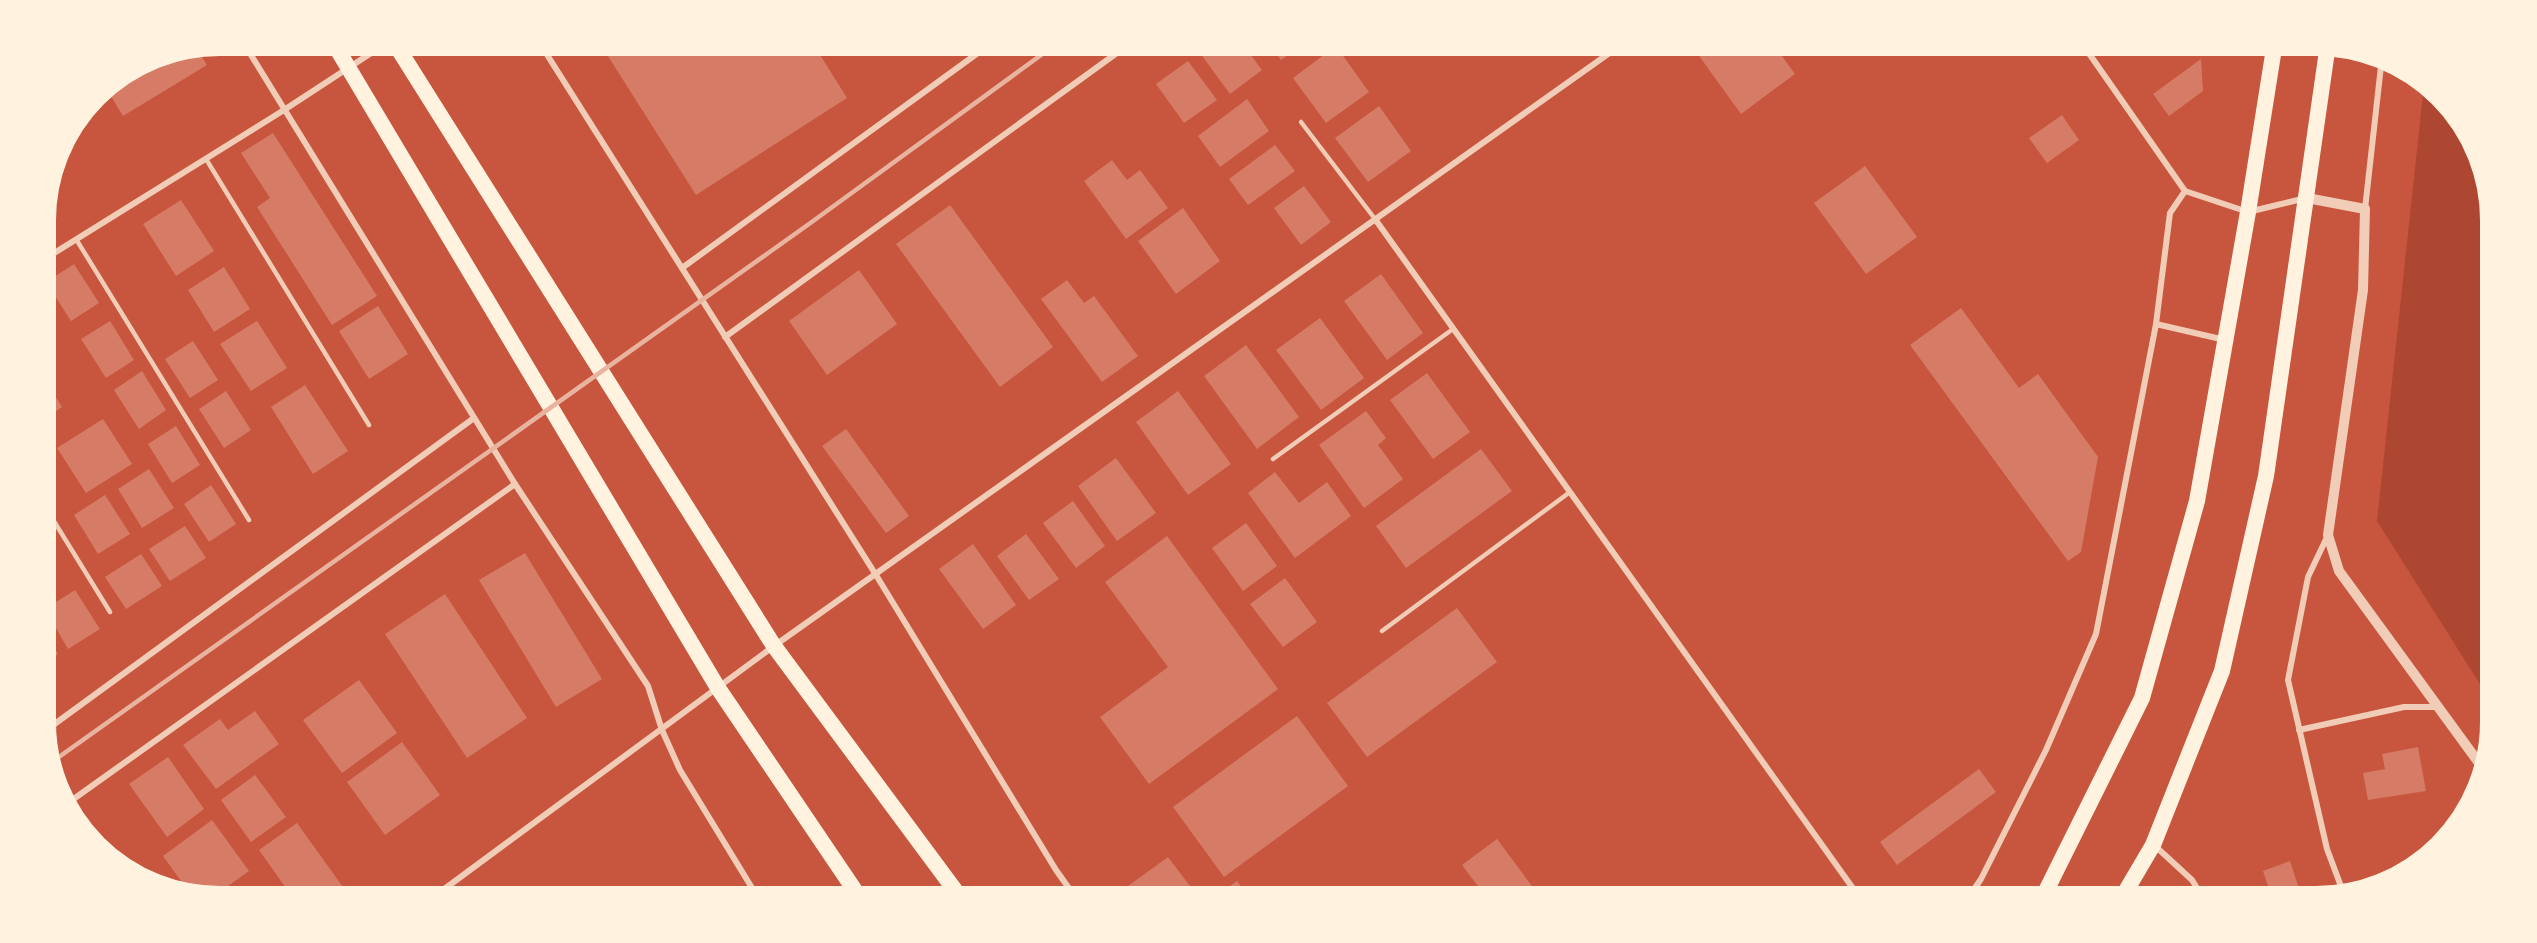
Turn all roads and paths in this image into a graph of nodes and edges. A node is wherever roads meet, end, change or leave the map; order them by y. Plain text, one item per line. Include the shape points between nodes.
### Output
1 (250, 53) edge
2 (340, 53) edge
3 (371, 53) edge
4 (401, 53) edge
5 (546, 53) edge
6 (978, 53) edge
7 (1117, 53) edge
8 (1609, 53) edge
9 (2089, 53) edge
10 (2273, 53) edge
11 (2327, 53) edge
12 (2381, 66) edge
13 (349, 67) junction
14 (284, 110) junction
15 (1301, 122) dead end
16 (206, 159) junction
17 (2185, 191) junction
18 (2307, 198) junction
19 (2365, 209) junction
20 (2248, 212) junction
21 (1375, 219) junction
22 (76, 239) junction
23 (53, 254) edge
24 (682, 268) junction
25 (2156, 324) junction
26 (1453, 329) junction
27 (725, 337) junction
28 (2224, 340) junction
29 (474, 418) junction
30 (369, 425) dead end
31 (1273, 459) dead end
32 (514, 483) junction
33 (1570, 492) junction
34 (52, 519) edge
35 (249, 520) dead end
36 (2328, 535) junction
37 (876, 575) junction
38 (110, 612) dead end
39 (1382, 631) dead end
40 (774, 646) junction
41 (718, 688) junction
42 (2438, 707) junction
43 (52, 726) edge
44 (662, 730) junction
45 (2299, 730) junction
46 (2479, 763) edge
47 (72, 800) edge
48 (2153, 845) junction
49 (2342, 888) edge
50 (443, 890) edge
51 (753, 890) edge
52 (855, 890) edge
53 (955, 890) edge
54 (1070, 890) edge
55 (1854, 890) edge
56 (1973, 890) edge
57 (2046, 890) edge
58 (2126, 890) edge
59 (2198, 890) edge

1 - 14 street
2 - 13 highway
3 - 13 street
4 - 40 highway
5 - 24 street
6 - 24 street
7 - 27 street
8 - 21 street
9 - 17 street
10 - 20 highway
11 - 18 highway
12 - 19 street
13 - 14 street
13 - 41 highway
14 - 16 street
14 - 29 street
15 - 21 lane
16 - 22 street
16 - 30 lane
17 - 20 street
17 - 25 street via 2170,213
18 - 19 street
18 - 20 street
18 - 48 highway via 2266,476 2222,671
19 - 36 street via 2363,290
20 - 28 highway
21 - 26 street
21 - 37 street
22 - 23 street
22 - 35 lane
24 - 27 street
25 - 28 street
25 - 56 street via 2096,634 2046,750
26 - 31 lane
26 - 33 street
27 - 37 street
28 - 57 highway via 2197,501 2142,698
29 - 32 street
29 - 43 street
32 - 44 street via 648,686
32 - 47 street
33 - 39 lane
33 - 55 street
34 - 38 lane
36 - 42 street via 2339,571
36 - 45 street via 2308,577 2288,680
37 - 40 street
37 - 54 street
40 - 41 street
40 - 53 highway
41 - 44 street
41 - 52 highway
42 - 45 street via 2404,707
42 - 46 street
44 - 50 street
44 - 51 street via 680,770
45 - 49 street via 2327,849
48 - 58 highway
48 - 59 street

